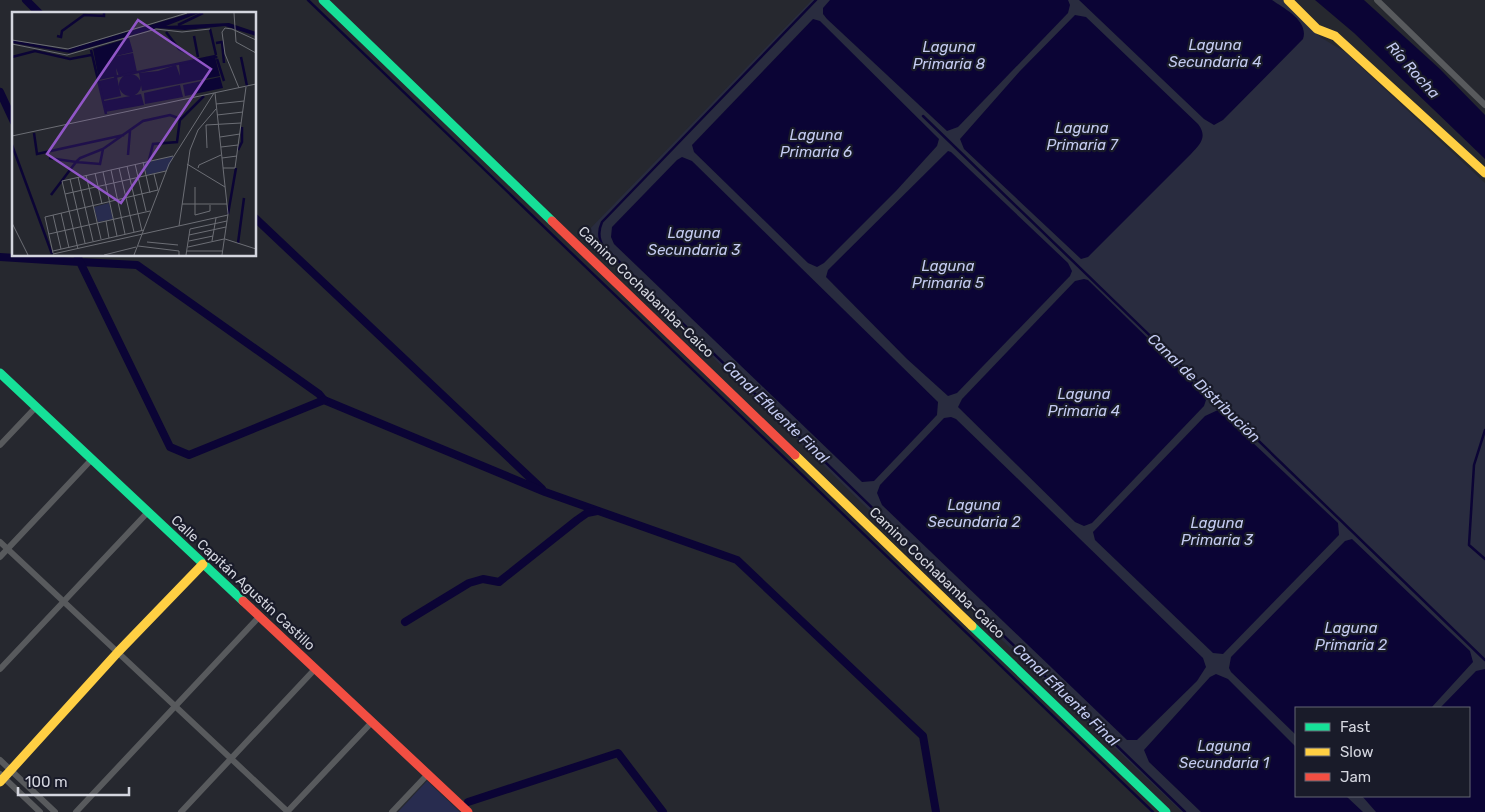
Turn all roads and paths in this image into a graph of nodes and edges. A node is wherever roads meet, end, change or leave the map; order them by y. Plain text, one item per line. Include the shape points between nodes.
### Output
1 (323, 0) edge
2 (1288, 0) edge
3 (1377, 0) edge
4 (1485, 105) edge
5 (1485, 173) edge
6 (0, 374) edge
7 (36, 407) junction
8 (0, 445) edge
9 (92, 459) junction
10 (148, 512) junction
11 (0, 542) edge
12 (8, 549) junction
13 (0, 557) edge
14 (203, 564) junction
15 (64, 602) junction
16 (259, 616) junction
17 (118, 652) junction
18 (0, 669) edge
19 (315, 669) junction
20 (176, 707) junction
21 (372, 722) junction
22 (231, 758) junction
23 (0, 760) edge
24 (11, 771) junction
25 (428, 774) junction
26 (1, 778) edge
27 (40, 812) edge
28 (55, 812) edge
29 (76, 812) edge
30 (181, 812) edge
31 (287, 812) edge
32 (392, 812) edge
33 (468, 812) edge
34 (1166, 812) edge

1 - 34 street, Camino Cochabamba-Caico
2 - 5 street via 1316,29 1335,36
3 - 4 street
6 - 7 street, Calle Capitán Agustín Castillo
7 - 8 street
7 - 9 street, Calle Capitán Agustín Castillo
9 - 10 street, Calle Capitán Agustín Castillo
9 - 12 street
10 - 14 street, Calle Capitán Agustín Castillo
10 - 15 street
11 - 12 street
12 - 13 street
12 - 15 street
14 - 16 street, Calle Capitán Agustín Castillo
14 - 17 street
15 - 17 street
15 - 18 street
16 - 19 street, Calle Capitán Agustín Castillo
16 - 20 street
17 - 20 street
17 - 24 street
19 - 21 street, Calle Capitán Agustín Castillo
19 - 22 street
20 - 22 street
20 - 29 street
21 - 25 street, Calle Capitán Agustín Castillo
21 - 31 street
22 - 30 street
22 - 31 street
23 - 24 street
24 - 26 street
24 - 28 street
25 - 32 street
25 - 33 street, Calle Capitán Agustín Castillo
26 - 27 street

